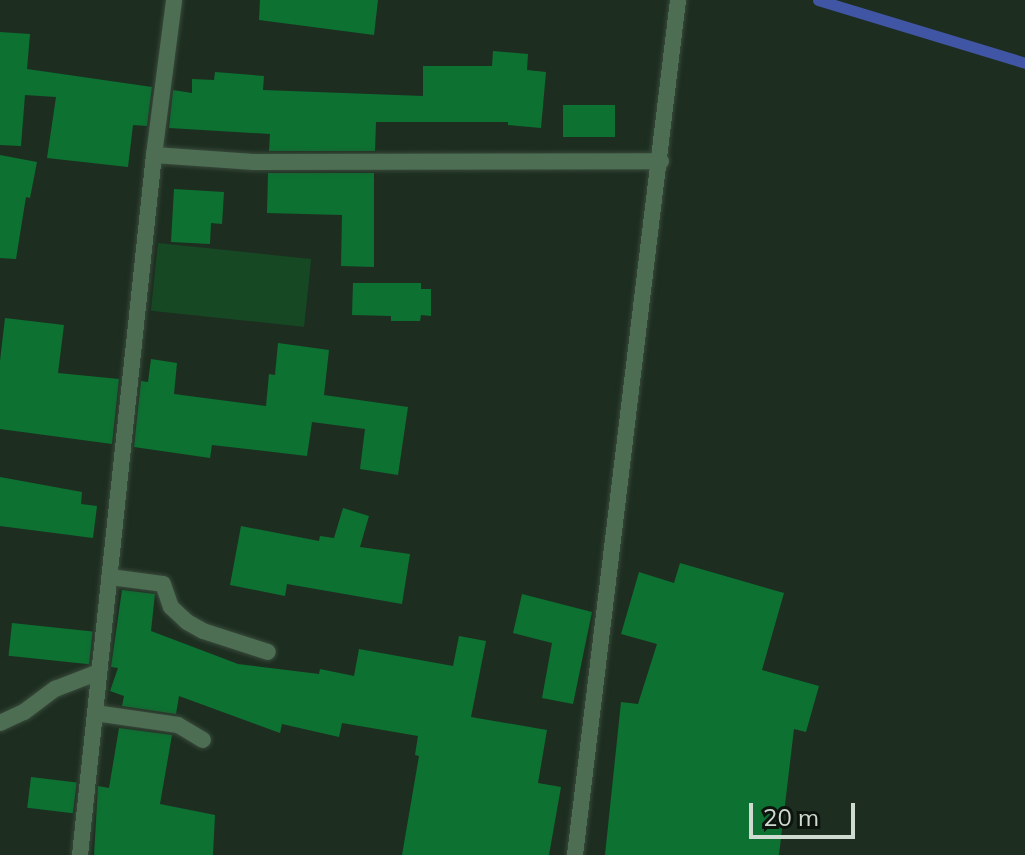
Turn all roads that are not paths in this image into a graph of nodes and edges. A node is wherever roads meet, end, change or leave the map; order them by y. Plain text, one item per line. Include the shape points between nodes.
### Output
1 (174, 0) edge
2 (678, 0) edge
3 (154, 155) junction
4 (661, 161) junction
5 (110, 577) junction
6 (268, 652) dead end
7 (99, 672) junction
8 (95, 713) junction
9 (0, 723) edge
10 (203, 740) dead end
11 (80, 855) edge
12 (575, 855) edge

1 - 3 street
2 - 4 street
3 - 4 street via 254,162
3 - 5 street
4 - 12 street
5 - 6 street via 163,584 171,607 187,622
5 - 7 street
7 - 8 street
7 - 9 street via 55,689
8 - 10 street via 178,725
8 - 11 street

